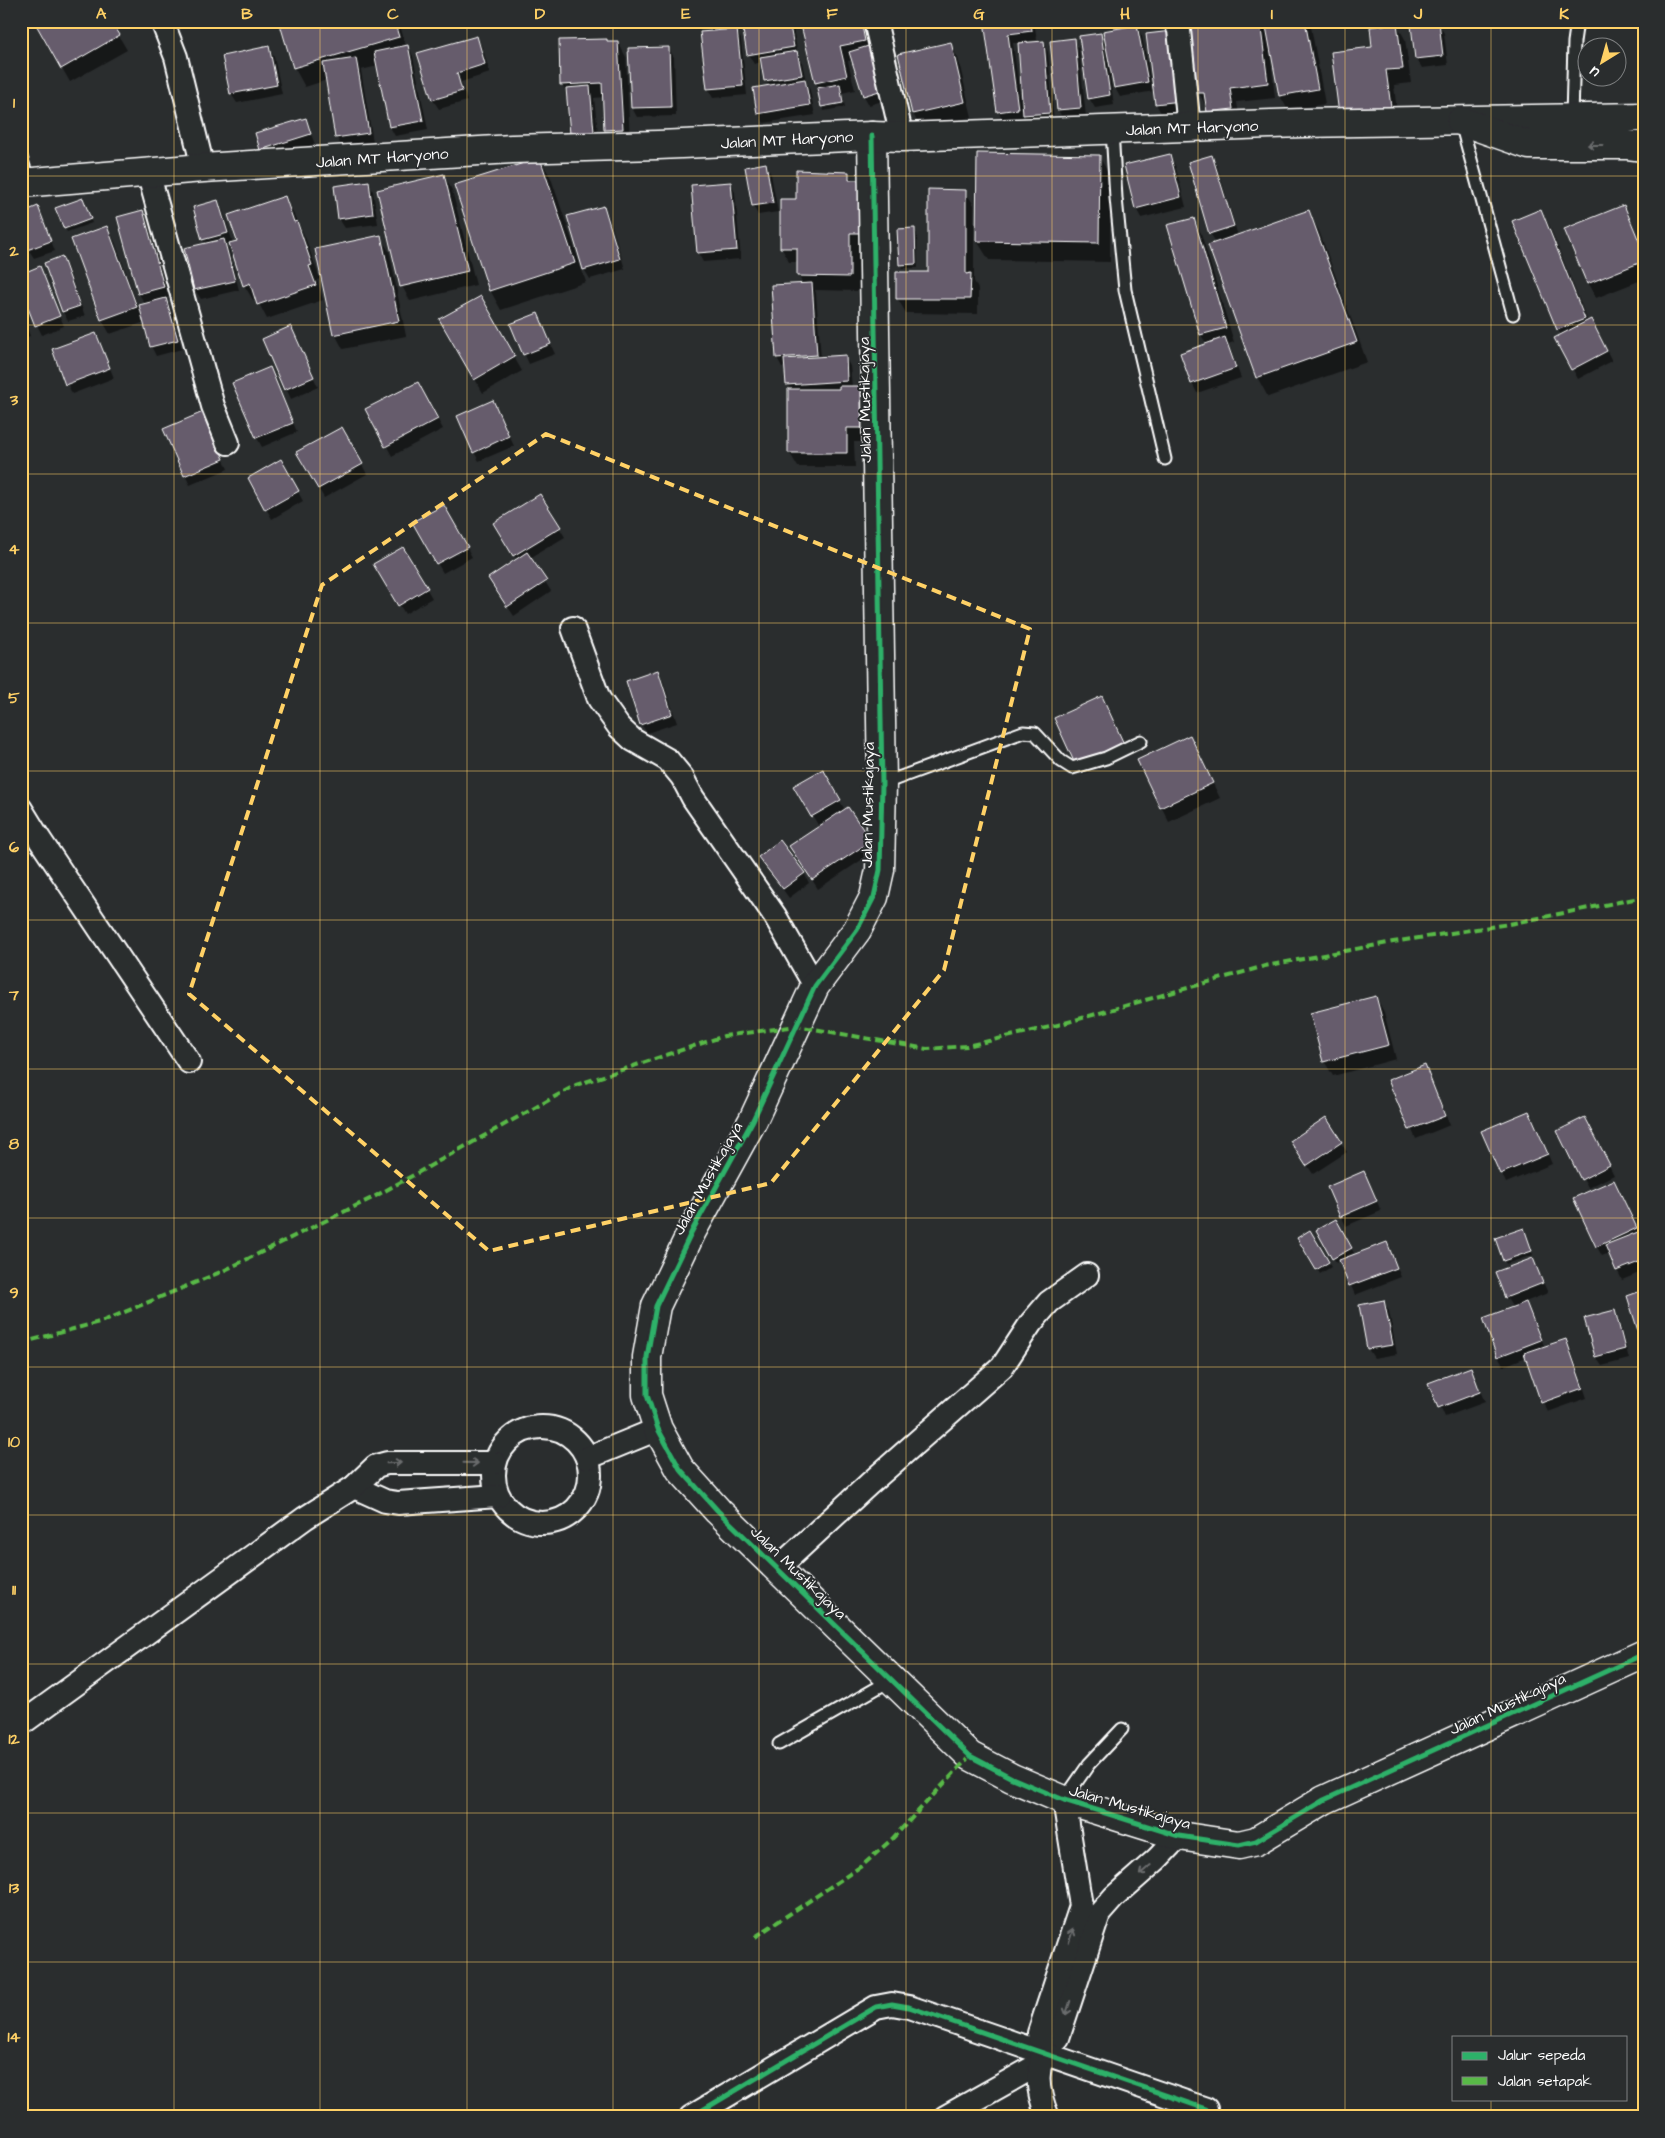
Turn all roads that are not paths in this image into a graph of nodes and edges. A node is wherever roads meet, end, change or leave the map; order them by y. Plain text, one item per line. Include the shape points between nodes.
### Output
1 (162, 21) edge
2 (875, 21) edge
3 (1175, 21) edge
4 (1577, 21) edge
5 (1644, 117) edge
6 (1572, 118) junction
7 (1461, 121) junction
8 (1189, 128) junction
9 (1112, 130) junction
10 (872, 136) junction
11 (902, 137) junction
12 (1644, 147) edge
13 (21, 157) edge
14 (203, 168) junction
15 (148, 172) junction
16 (25, 183) edge
17 (1513, 314) dead end
18 (228, 443) dead end
19 (1165, 459) dead end
20 (573, 628) dead end
21 (1140, 740) dead end
22 (882, 784) junction
23 (21, 809) edge
24 (815, 986) junction
25 (189, 1062) dead end
26 (1087, 1276) dead end
27 (658, 1429) junction
28 (587, 1458) junction
29 (494, 1463) junction
30 (354, 1487) junction
31 (498, 1496) junction
32 (778, 1569) junction
33 (1644, 1654) edge
34 (891, 1680) junction
35 (21, 1724) edge
36 (1122, 1729) dead end
37 (779, 1744) dead end
38 (1064, 1800) junction
39 (1179, 1836) junction
40 (1042, 2055) junction
41 (1206, 2109) dead end
42 (697, 2115) edge
43 (946, 2117) edge
44 (1048, 2117) edge

1 - 14 street via 176,57
2 - 11 street
3 - 8 street via 1179,30
4 - 6 lane
5 - 6 main road, Jalan MT Haryono
6 - 7 main road, Jalan MT Haryono
7 - 8 main road, Jalan MT Haryono
12 -> 7 main road via 1529,145
7 - 17 lane
8 - 9 main road, Jalan MT Haryono
9 - 11 main road, Jalan MT Haryono
9 - 19 lane via 1125,290
10 - 11 main road, Jalan MT Haryono
10 - 14 main road, Jalan MT Haryono via 512,149
10 - 22 main road, Jalan Mustikajaya
13 - 16 lane
14 - 15 main road, Jalan MT Haryono
15 - 16 main road, Jalan MT Haryono
15 - 18 street via 213,406
20 - 24 street via 599,698 619,727 633,740 668,760 682,776 693,798 775,916
21 - 22 lane via 1106,758 1072,768 1035,733 1024,732
22 - 24 main road, Jalan Mustikajaya via 880,870 874,897 857,930
23 - 25 street
24 - 27 main road, Jalan Mustikajaya via 753,1120 692,1231 656,1306 647,1357 647,1394
26 - 32 street via 1049,1302 1002,1367
27 - 28 street
27 - 32 main road, Jalan Mustikajaya via 680,1469
28 - 29 street via 580,1445 568,1435 554,1428 539,1427 524,1430 511,1438 500,1449
28 - 31 street via 590,1470 586,1494 580,1505 561,1520 537,1523 525,1520 514,1515
30 -> 29 street via 376,1466 387,1463
29 - 31 street
30 - 31 street via 385,1501 398,1503
30 - 35 street via 305,1518
32 - 34 main road, Jalan Mustikajaya
33 - 39 main road, Jalan Mustikajaya via 1324,1800 1256,1841 1239,1845
34 - 37 lane
34 - 38 main road, Jalan Mustikajaya via 970,1756
36 - 38 lane via 1089,1764
38 - 39 main road, Jalan Mustikajaya
40 -> 38 street via 1039,2033 1081,1906
39 -> 40 street via 1098,1914 1058,2038
40 - 41 street
40 - 42 street via 892,2004 876,2007
40 - 43 street
40 - 44 street via 1039,2089

